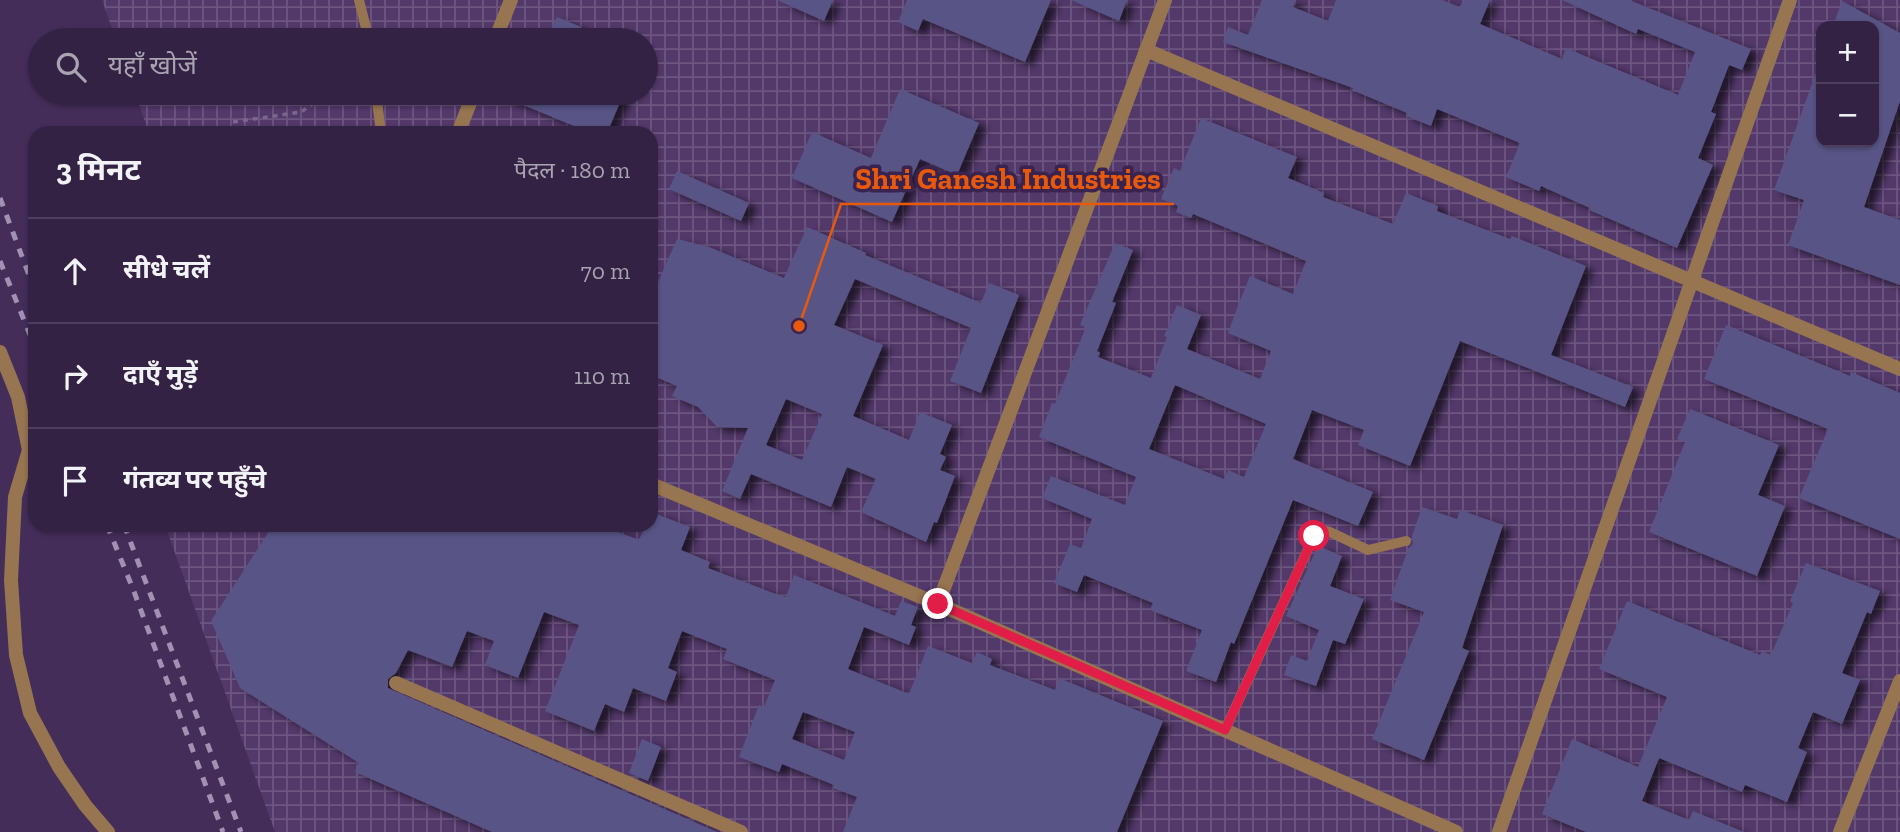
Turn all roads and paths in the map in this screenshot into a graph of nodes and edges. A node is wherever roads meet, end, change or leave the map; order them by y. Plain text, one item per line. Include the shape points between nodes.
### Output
1 (359, 0) edge
2 (511, 0) edge
3 (1165, 0) edge
4 (1790, 0) edge
5 (366, 28) edge
6 (500, 28) edge
7 (1146, 50) junction
8 (311, 105) edge
9 (378, 105) edge
10 (469, 105) edge
11 (233, 122) dead end
12 (380, 126) edge
13 (461, 126) edge
14 (1691, 280) junction
15 (0, 352) edge
16 (1900, 369) edge
17 (28, 445) edge
18 (28, 453) edge
19 (658, 487) edge
20 (1406, 541) dead end
21 (938, 604) junction
22 (1900, 681) edge
23 (396, 683) dead end
24 (1225, 730) junction
25 (108, 832) edge
26 (741, 832) edge
27 (1457, 832) edge
28 (1499, 832) edge
29 (1840, 832) edge

1 - 5 lane
2 - 6 street
3 - 7 street
4 - 14 street
7 - 14 street
7 - 21 street
8 - 11 path via 301,112
9 - 12 lane
10 - 13 street
14 - 16 street
14 - 28 street
15 - 17 street via 18,397
18 - 25 street via 15,497 11,580 16,655 30,713 59,767
19 - 21 street
20 - 24 lane via 1368,550 1330,531 1320,530 1314,536
21 - 24 street
22 - 29 street
23 - 26 street
24 - 27 street

